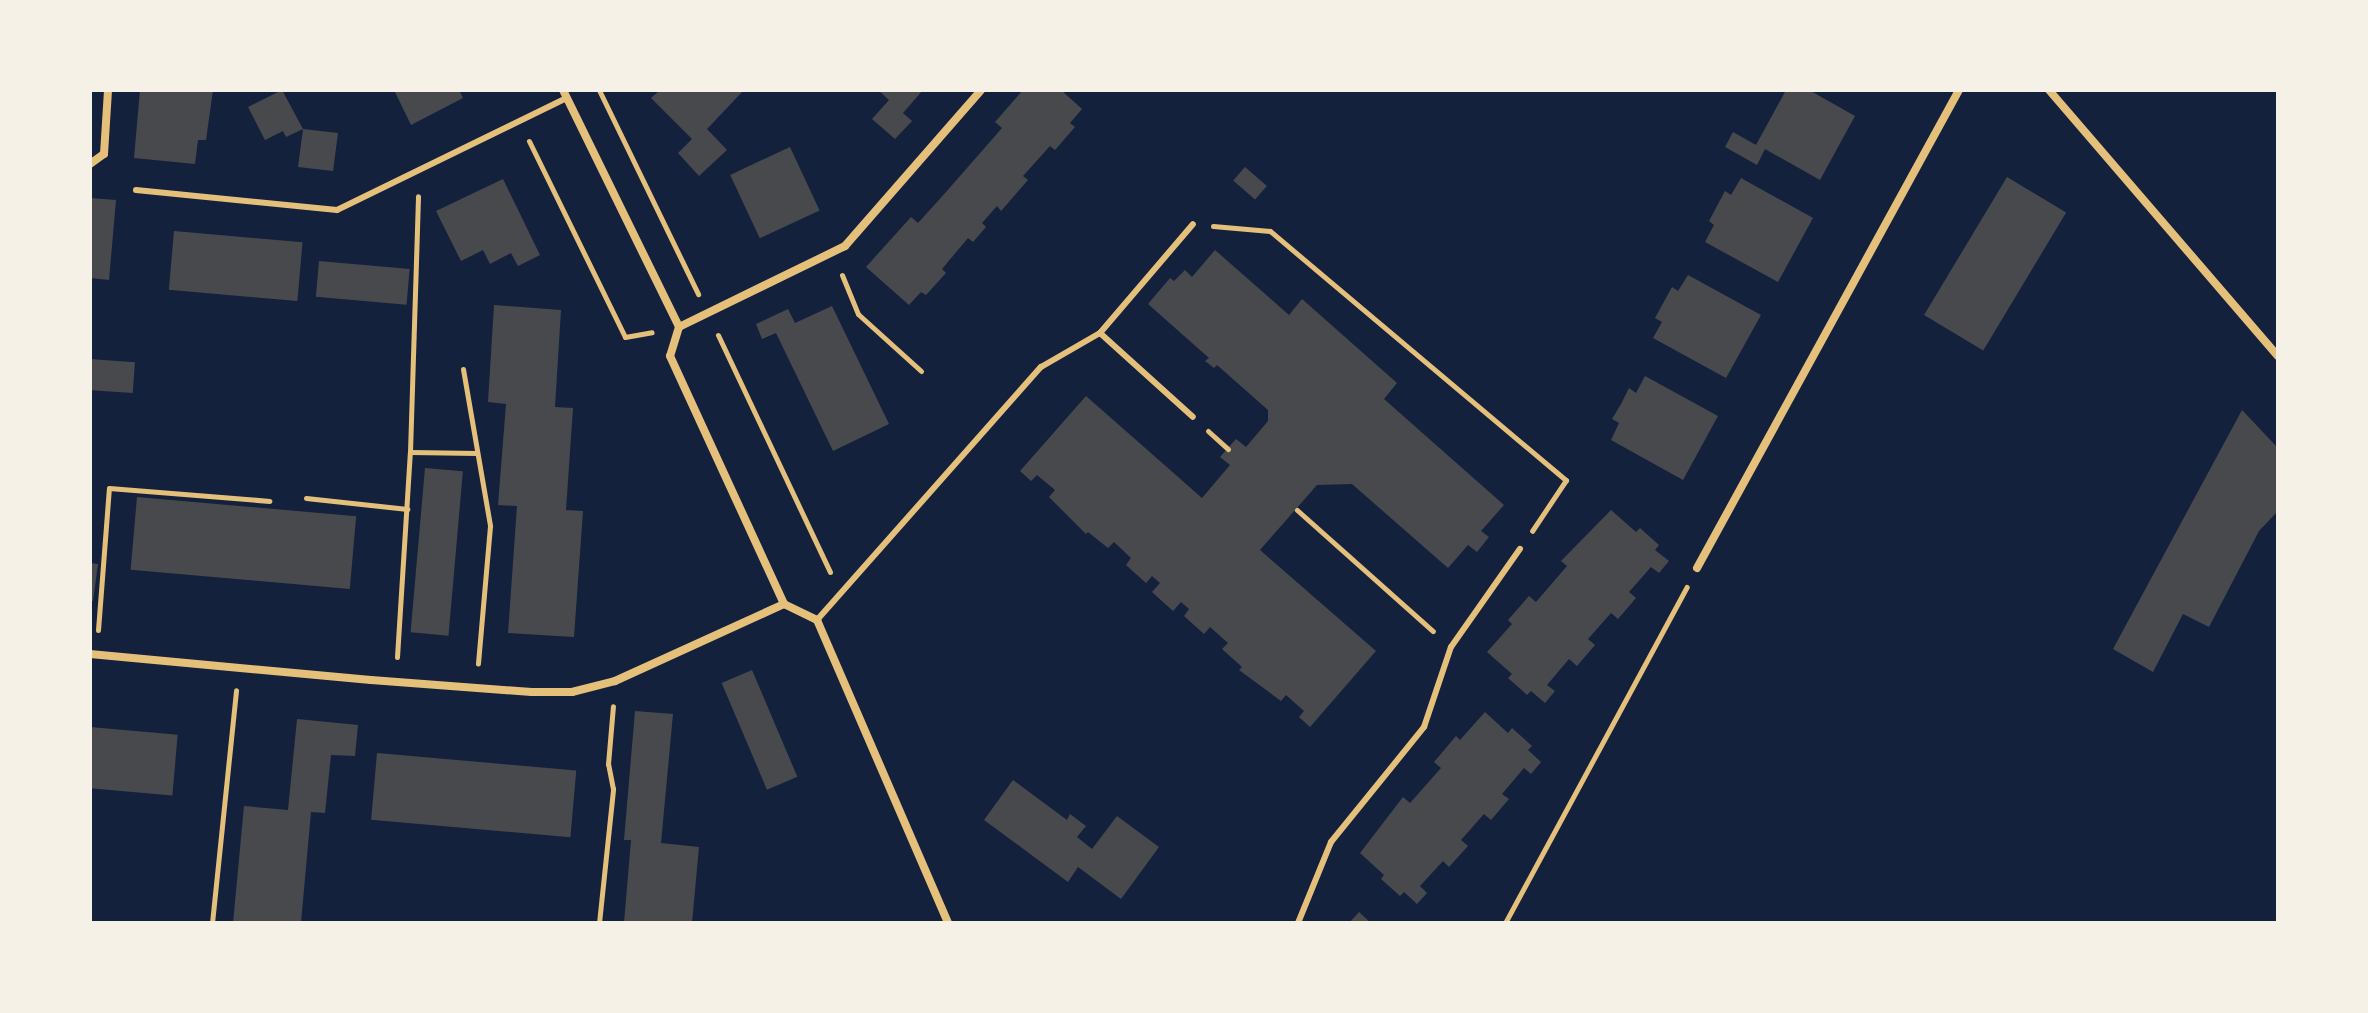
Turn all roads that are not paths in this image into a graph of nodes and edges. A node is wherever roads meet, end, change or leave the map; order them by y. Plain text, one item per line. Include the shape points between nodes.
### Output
1 (108, 90) edge
2 (981, 90) edge
3 (1959, 90) edge
4 (2049, 90) edge
5 (565, 94) edge
6 (90, 164) edge
7 (136, 190) dead end
8 (1193, 224) road end
9 (679, 327) junction
10 (1100, 333) junction
11 (2278, 356) edge
12 (1193, 417) dead end
13 (1520, 549) road end
14 (1697, 568) road end
15 (784, 604) junction
16 (817, 620) junction
17 (93, 654) edge
18 (948, 923) edge
19 (1298, 923) edge

1 - 6 street via 104,154
2 - 9 street via 845,246
3 - 14 street
4 - 11 street
5 - 7 lane via 337,210
5 - 9 street
8 - 10 lane
9 - 15 street via 670,356
10 - 12 lane
10 - 16 lane via 1041,367
13 - 19 lane via 1451,647 1424,727 1331,842
15 - 16 street
15 - 17 street via 615,681 572,692 395,682
16 - 18 street

